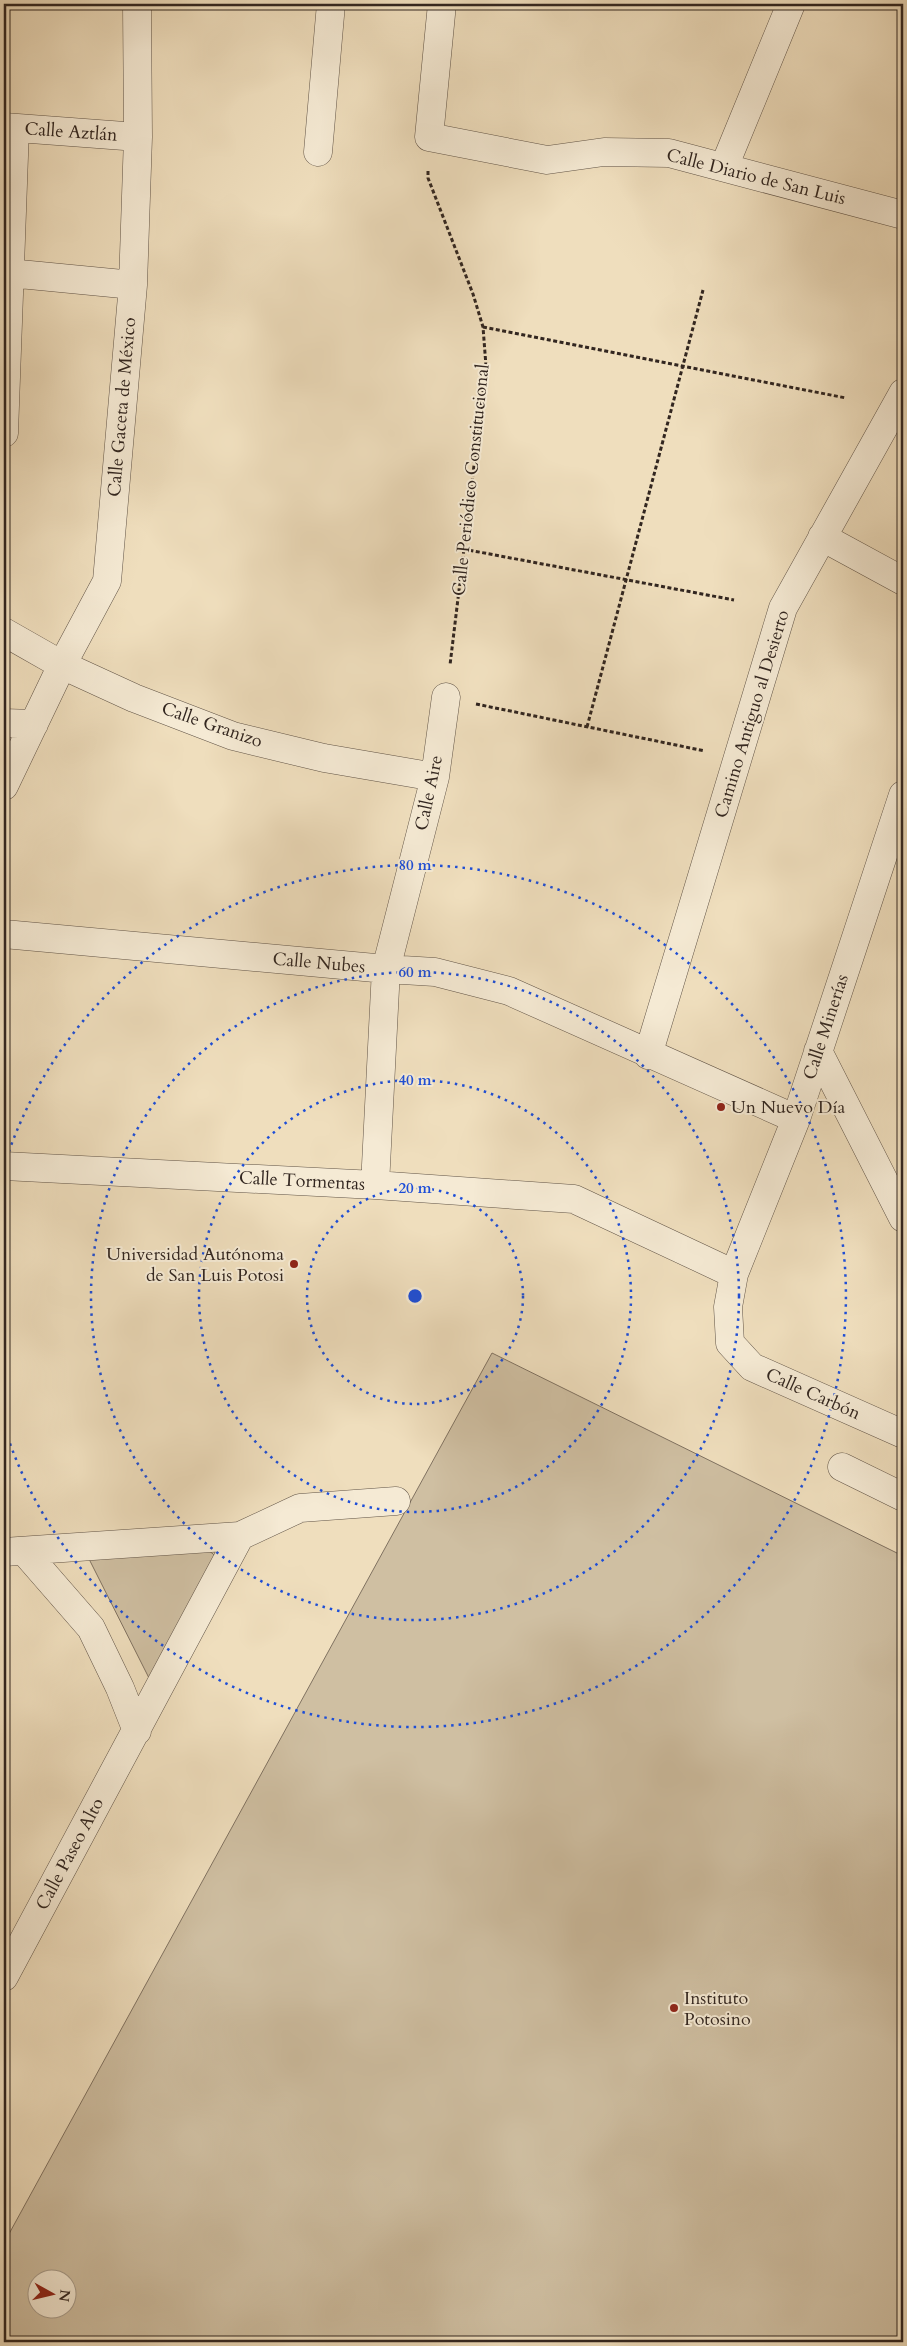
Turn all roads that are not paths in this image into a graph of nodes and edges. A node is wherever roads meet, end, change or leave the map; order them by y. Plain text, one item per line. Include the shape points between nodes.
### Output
1 (138, 4) edge
2 (331, 4) edge
3 (442, 4) edge
4 (791, 4) edge
5 (9, 128) edge
6 (138, 137) junction
7 (318, 152) dead end
8 (724, 167) junction
9 (903, 215) edge
10 (9, 273) junction
11 (133, 285) junction
12 (903, 392) edge
13 (4, 433) edge
14 (822, 537) junction
15 (903, 581) edge
16 (4, 632) edge
17 (62, 665) junction
18 (446, 697) road end
19 (4, 723) edge
20 (34, 724) junction
21 (435, 777) junction
22 (4, 786) edge
23 (902, 802) edge
24 (4, 934) edge
25 (386, 969) junction
26 (818, 1051) junction
27 (648, 1055) junction
28 (796, 1119) junction
29 (4, 1166) edge
30 (376, 1185) junction
31 (903, 1218) edge
32 (734, 1274) junction
33 (730, 1343) joint
34 (903, 1434) edge
35 (842, 1468) dead end
36 (903, 1498) edge
37 (396, 1501) dead end
38 (240, 1536) junction
39 (14, 1552) edge
40 (137, 1731) junction
41 (4, 1977) edge

1 - 6 street, Calle Gaceta de México
2 - 7 street
3 - 8 street, Calle Diario de San Luis via 429,137 547,160 604,152 669,153
4 - 8 street
5 - 6 street, Calle Aztlán
5 - 10 street
6 - 11 street, Calle Gaceta de México
8 - 9 street, Calle Diario de San Luis
10 - 11 street
10 - 13 street
11 - 17 street, Calle Gaceta de México via 107,580
12 - 14 street, Camino Antiguo al Desierto
14 - 15 street
14 - 27 street, Camino Antiguo al Desierto via 783,608
16 - 17 street, Calle Granizo
17 - 20 street, Calle Gaceta de México
17 - 21 street, Calle Granizo via 134,698 233,736 324,758
18 - 21 street, Calle Aire
19 - 20 street
20 - 22 street, Calle Gaceta de México
21 - 25 street, Calle Aire
23 - 26 street, Calle Minerías
24 - 25 street, Calle Nubes
25 - 27 street, Calle Nubes via 435,972 509,992
25 - 30 street, Calle Aire
26 - 28 street, Calle Minerías
26 - 31 street
27 - 28 street, Calle Nubes
28 - 32 street, Calle Minerías
29 - 30 street, Calle Tormentas
30 - 32 street, Calle Tormentas via 574,1200
32 - 33 street, Calle Minerías via 728,1307
33 - 34 street, Calle Carbón via 752,1366
35 - 36 street
37 - 38 street via 300,1508
38 - 39 street
38 - 40 street, Calle Paseo Alto
39 - 40 street via 91,1628
40 - 41 street, Calle Paseo Alto

